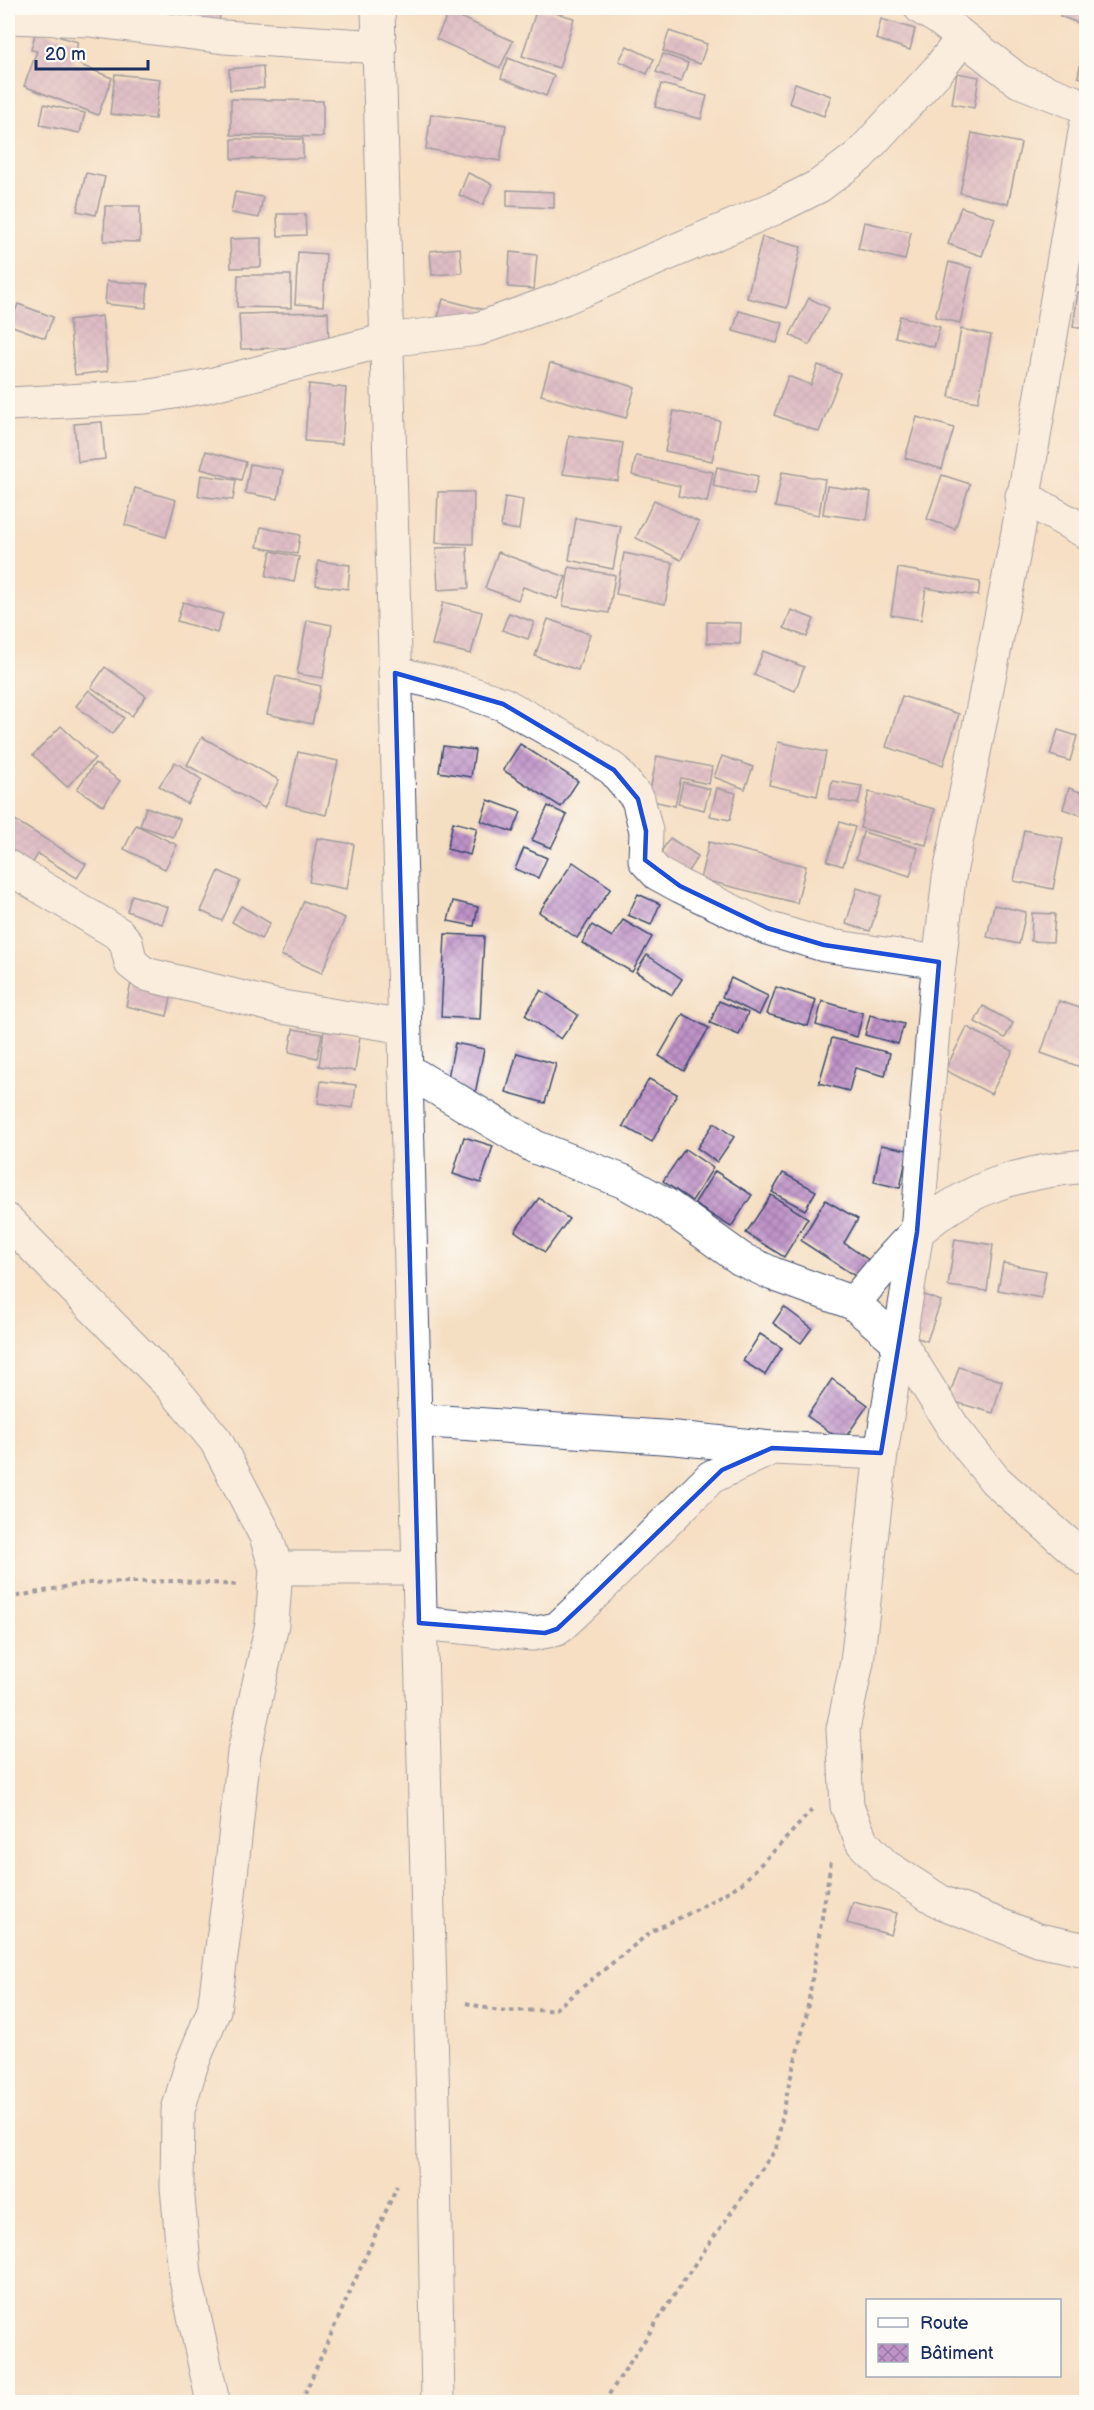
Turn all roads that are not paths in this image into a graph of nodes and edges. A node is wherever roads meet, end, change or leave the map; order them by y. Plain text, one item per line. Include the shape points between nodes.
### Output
1 (378, 8) edge
2 (921, 8) edge
3 (8, 17) edge
4 (962, 39) junction
5 (380, 47) junction
6 (1086, 107) edge
7 (1086, 126) edge
8 (387, 340) junction
9 (8, 404) edge
10 (1022, 496) junction
11 (1086, 532) edge
12 (395, 673) junction
13 (8, 867) edge
14 (939, 962) junction
15 (404, 1027) junction
16 (405, 1069) junction
17 (1086, 1167) edge
18 (8, 1221) edge
19 (917, 1232) junction
20 (853, 1303) junction
21 (900, 1344) junction
22 (414, 1420) junction
23 (772, 1448) junction
24 (881, 1453) junction
25 (1086, 1560) edge
26 (417, 1568) junction
27 (276, 1577) junction
28 (419, 1623) junction
29 (1086, 1950) edge
30 (213, 2403) edge
31 (438, 2403) edge

1 - 5 street
2 - 4 street
3 - 5 street via 88,20 224,37
4 - 6 street via 1019,81
4 - 8 street via 860,156 819,186 564,298 478,329
5 - 8 street
7 - 10 street
8 - 9 street via 202,387 145,397
8 - 12 street
10 - 11 street
10 - 14 street via 949,878
12 - 14 street via 503,704 614,770 638,799 646,831 645,860 658,874 680,886 767,928 824,945
12 - 15 street
13 - 15 street via 119,934 126,942 131,963 145,974 276,1006
14 - 19 street
15 - 16 street
16 - 20 street via 535,1147 625,1182 666,1205 741,1259
16 - 22 street
17 - 19 street via 1044,1170 1003,1180 963,1199
18 - 27 street via 172,1387 216,1441 266,1536
19 - 20 street
19 - 21 street
20 - 21 street
21 - 24 street
21 - 25 street via 953,1427 994,1480
22 - 23 street
22 - 26 street
23 - 24 street
23 - 28 street via 711,1477 557,1629 532,1634
24 - 29 street via 857,1662 843,1729 847,1806 862,1842 885,1866 941,1902 1038,1940
26 - 27 street
26 - 28 street
27 - 30 street via 272,1624 244,1752 214,2010 178,2110 177,2187 185,2275
28 - 31 street

